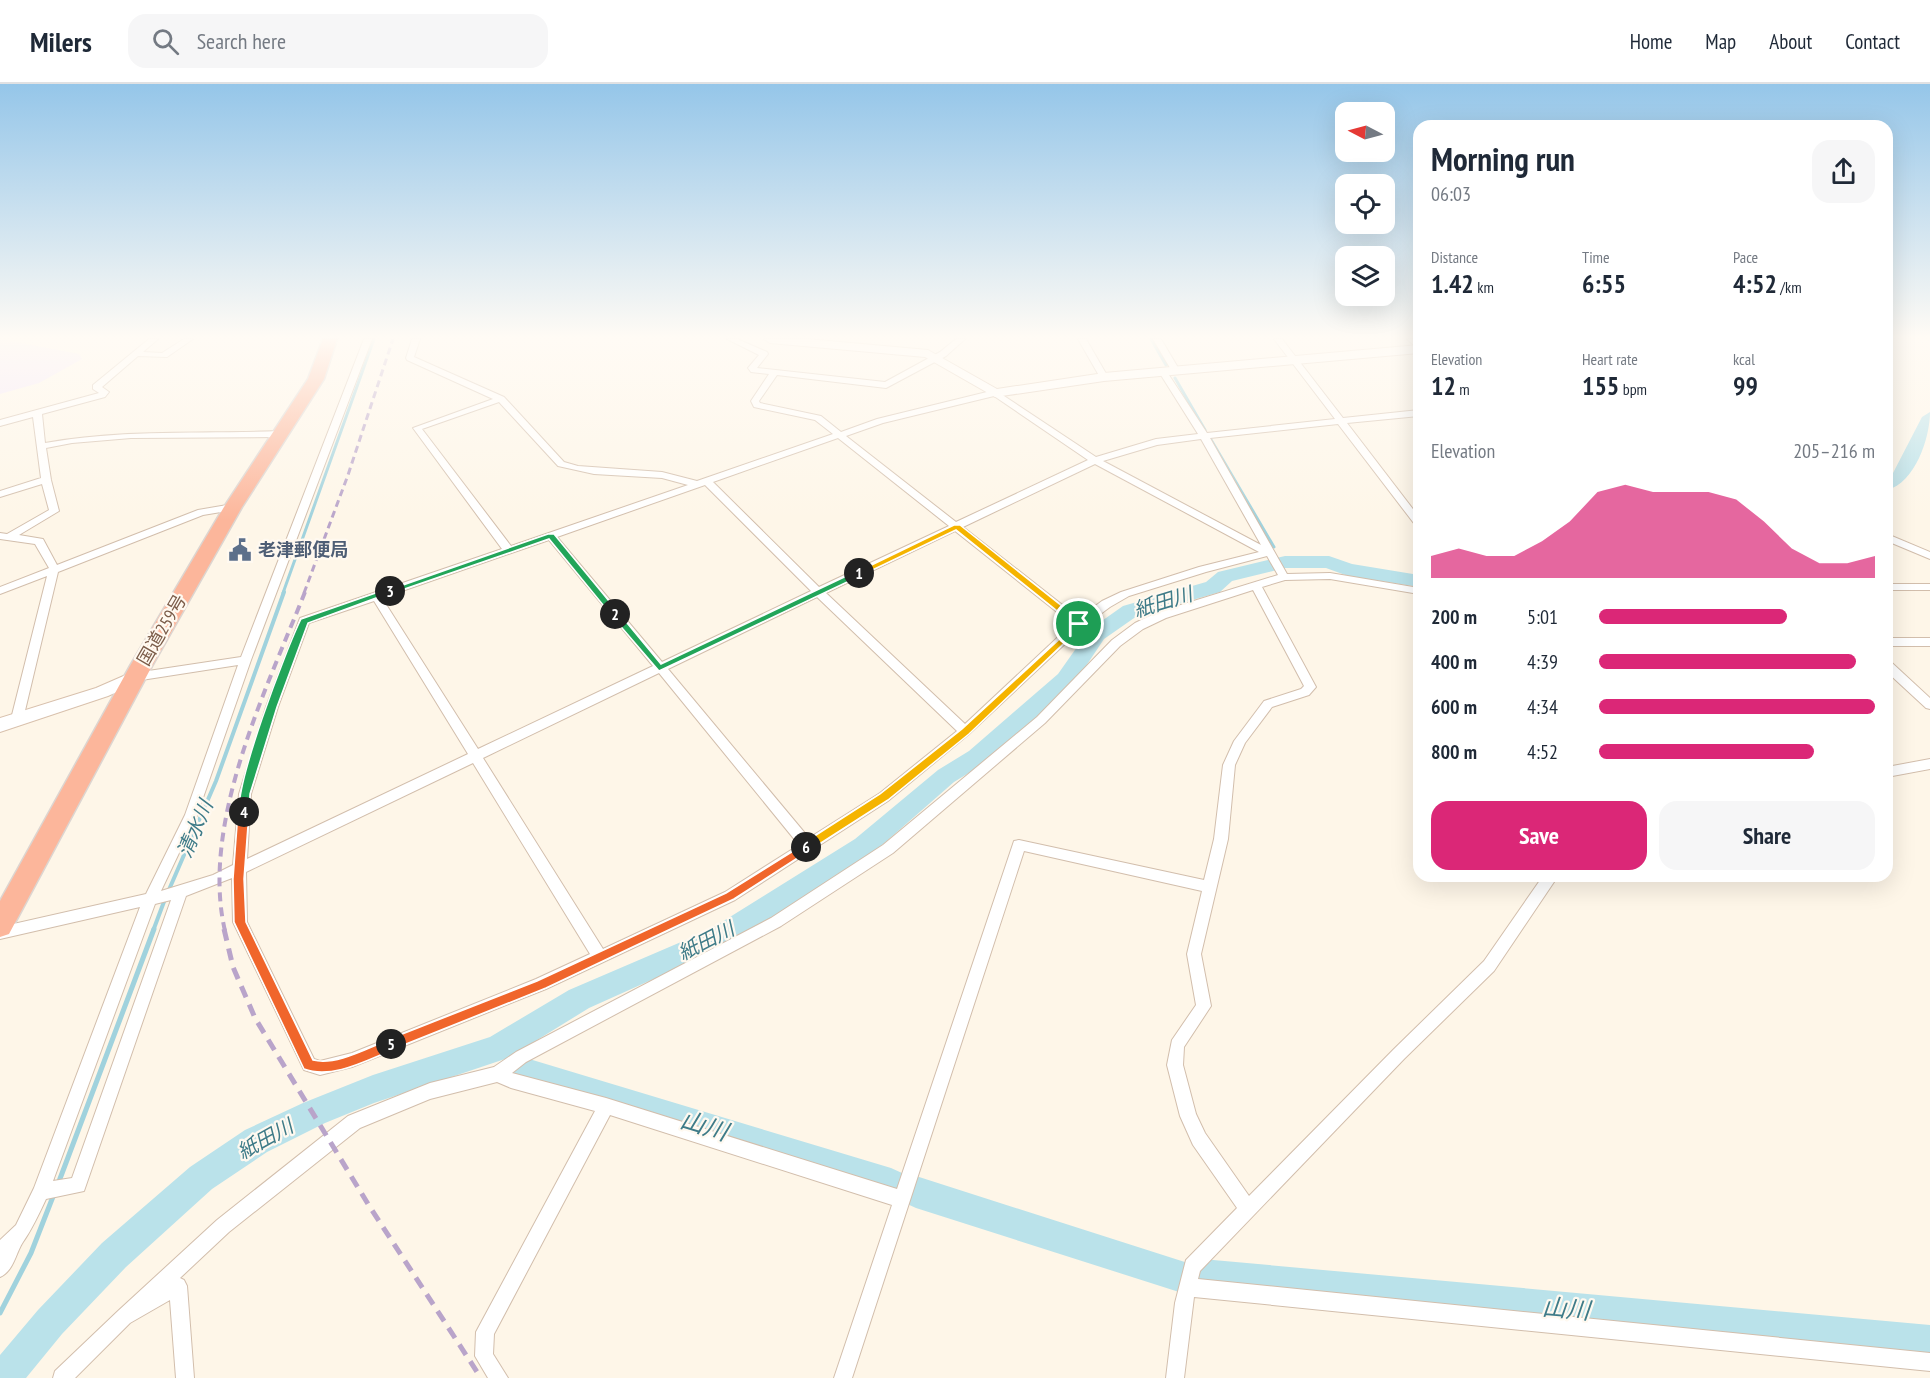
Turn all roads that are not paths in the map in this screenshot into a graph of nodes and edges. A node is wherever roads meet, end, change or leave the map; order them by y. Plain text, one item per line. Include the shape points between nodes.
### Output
1 (86, 399) edge
2 (302, 399) edge
3 (345, 399) edge
4 (500, 399) edge
5 (501, 399) edge
6 (756, 399) edge
7 (966, 399) edge
8 (1005, 399) edge
9 (1185, 399) edge
10 (1324, 399) edge
11 (37, 413) junction
12 (1413, 414) edge
13 (1341, 422) junction
14 (0, 423) edge
15 (279, 434) junction
16 (840, 435) junction
17 (1204, 436) junction
18 (42, 446) junction
19 (1095, 460) junction
20 (46, 480) junction
21 (706, 481) junction
22 (694, 484) junction
23 (0, 494) edge
24 (233, 507) junction
25 (1413, 516) edge
26 (957, 527) junction
27 (5, 536) edge
28 (551, 536) junction
29 (1893, 540) edge
30 (508, 549) junction
31 (1270, 556) junction
32 (1930, 556) edge
33 (54, 568) junction
34 (1284, 577) junction
35 (1256, 585) junction
36 (1893, 587) edge
37 (1930, 587) edge
38 (1413, 590) edge
39 (0, 591) edge
40 (818, 592) junction
41 (376, 596) junction
42 (1079, 624) junction
43 (1893, 642) edge
44 (1930, 642) edge
45 (245, 660) junction
46 (659, 668) junction
47 (1893, 671) edge
48 (135, 677) junction
49 (1930, 705) edge
50 (17, 718) junction
51 (0, 725) edge
52 (965, 731) junction
53 (475, 757) junction
54 (1930, 764) edge
55 (1893, 771) edge
56 (808, 846) junction
57 (240, 868) junction
58 (1547, 882) edge
59 (1208, 887) junction
60 (181, 891) junction
61 (152, 897) junction
62 (0, 926) edge
63 (0, 933) edge
64 (600, 957) junction
65 (498, 1074) junction
66 (606, 1106) junction
67 (41, 1192) junction
68 (901, 1199) junction
69 (1248, 1209) junction
70 (22, 1231) junction
71 (0, 1252) edge
72 (0, 1268) edge
73 (1188, 1287) junction
74 (124, 1317) junction
75 (1930, 1362) edge
76 (62, 1378) edge
77 (185, 1378) edge
78 (499, 1378) edge
79 (843, 1378) edge
80 (1175, 1378) edge

1 - 11 street
2 - 15 highway, 国道259号
3 - 45 street
4 - 30 street via 417,428
5 - 22 street via 561,464 601,473 645,472
6 - 16 street via 757,405 818,418
7 - 16 street
8 - 19 street
9 - 17 street
10 - 13 street
11 - 14 street
11 - 18 street
12 - 13 street
13 - 17 street
13 - 25 street
15 - 18 street via 134,435 78,438
15 - 24 highway, 国道259号
16 - 21 street
16 - 26 street
17 - 19 street via 1156,442
17 - 31 street
18 - 20 street
19 - 26 street
19 - 31 street
20 - 23 street
20 - 27 street via 54,511
21 - 22 street
21 - 40 street
22 - 28 street
24 - 33 street via 201,512
24 - 48 highway, 国道259号
26 - 40 street
26 - 42 street
27 - 33 street via 39,541
28 - 30 street
28 - 46 street
29 - 32 street
30 - 41 street
31 - 34 street
31 - 42 street via 1203,569 1125,594
33 - 39 street
33 - 50 street
34 - 35 street
34 - 38 street via 1330,576
35 - 59 street via 1310,687 1268,704 1240,741 1229,765 1221,839
35 - 65 street via 1139,626 1116,643 1041,720 888,849 776,922 521,1057
36 - 37 street
40 - 46 street
40 - 52 street
41 - 53 street
41 - 57 street via 304,621 245,794
42 - 52 street
43 - 44 street
45 - 48 street
45 - 61 street via 191,815
46 - 53 street
46 - 56 street
47 - 49 street
48 - 50 main road via 102,692
48 - 62 highway, 国道259号
50 - 51 main road
52 - 56 street via 884,797
53 - 57 street
53 - 64 street
54 - 55 street
56 - 64 street via 730,896
57 - 60 street
57 - 64 street via 240,922 301,1053 309,1065 320,1068 352,1060
58 - 69 street via 1489,966
59 - 68 street via 1019,845
59 - 69 street via 1194,954 1204,1006 1177,1045 1175,1065 1188,1116 1199,1139
60 - 61 street
60 - 67 street via 78,1185
61 - 63 street
61 - 67 street
65 - 66 street
65 - 74 street via 430,1091 354,1122 223,1226
66 - 68 street
66 - 78 street via 485,1332 484,1356
67 - 70 street
68 - 79 street
69 - 73 street via 1192,1266
70 - 71 street
70 - 72 street
73 - 75 street
73 - 80 street
74 - 76 street
74 - 77 street via 178,1286

